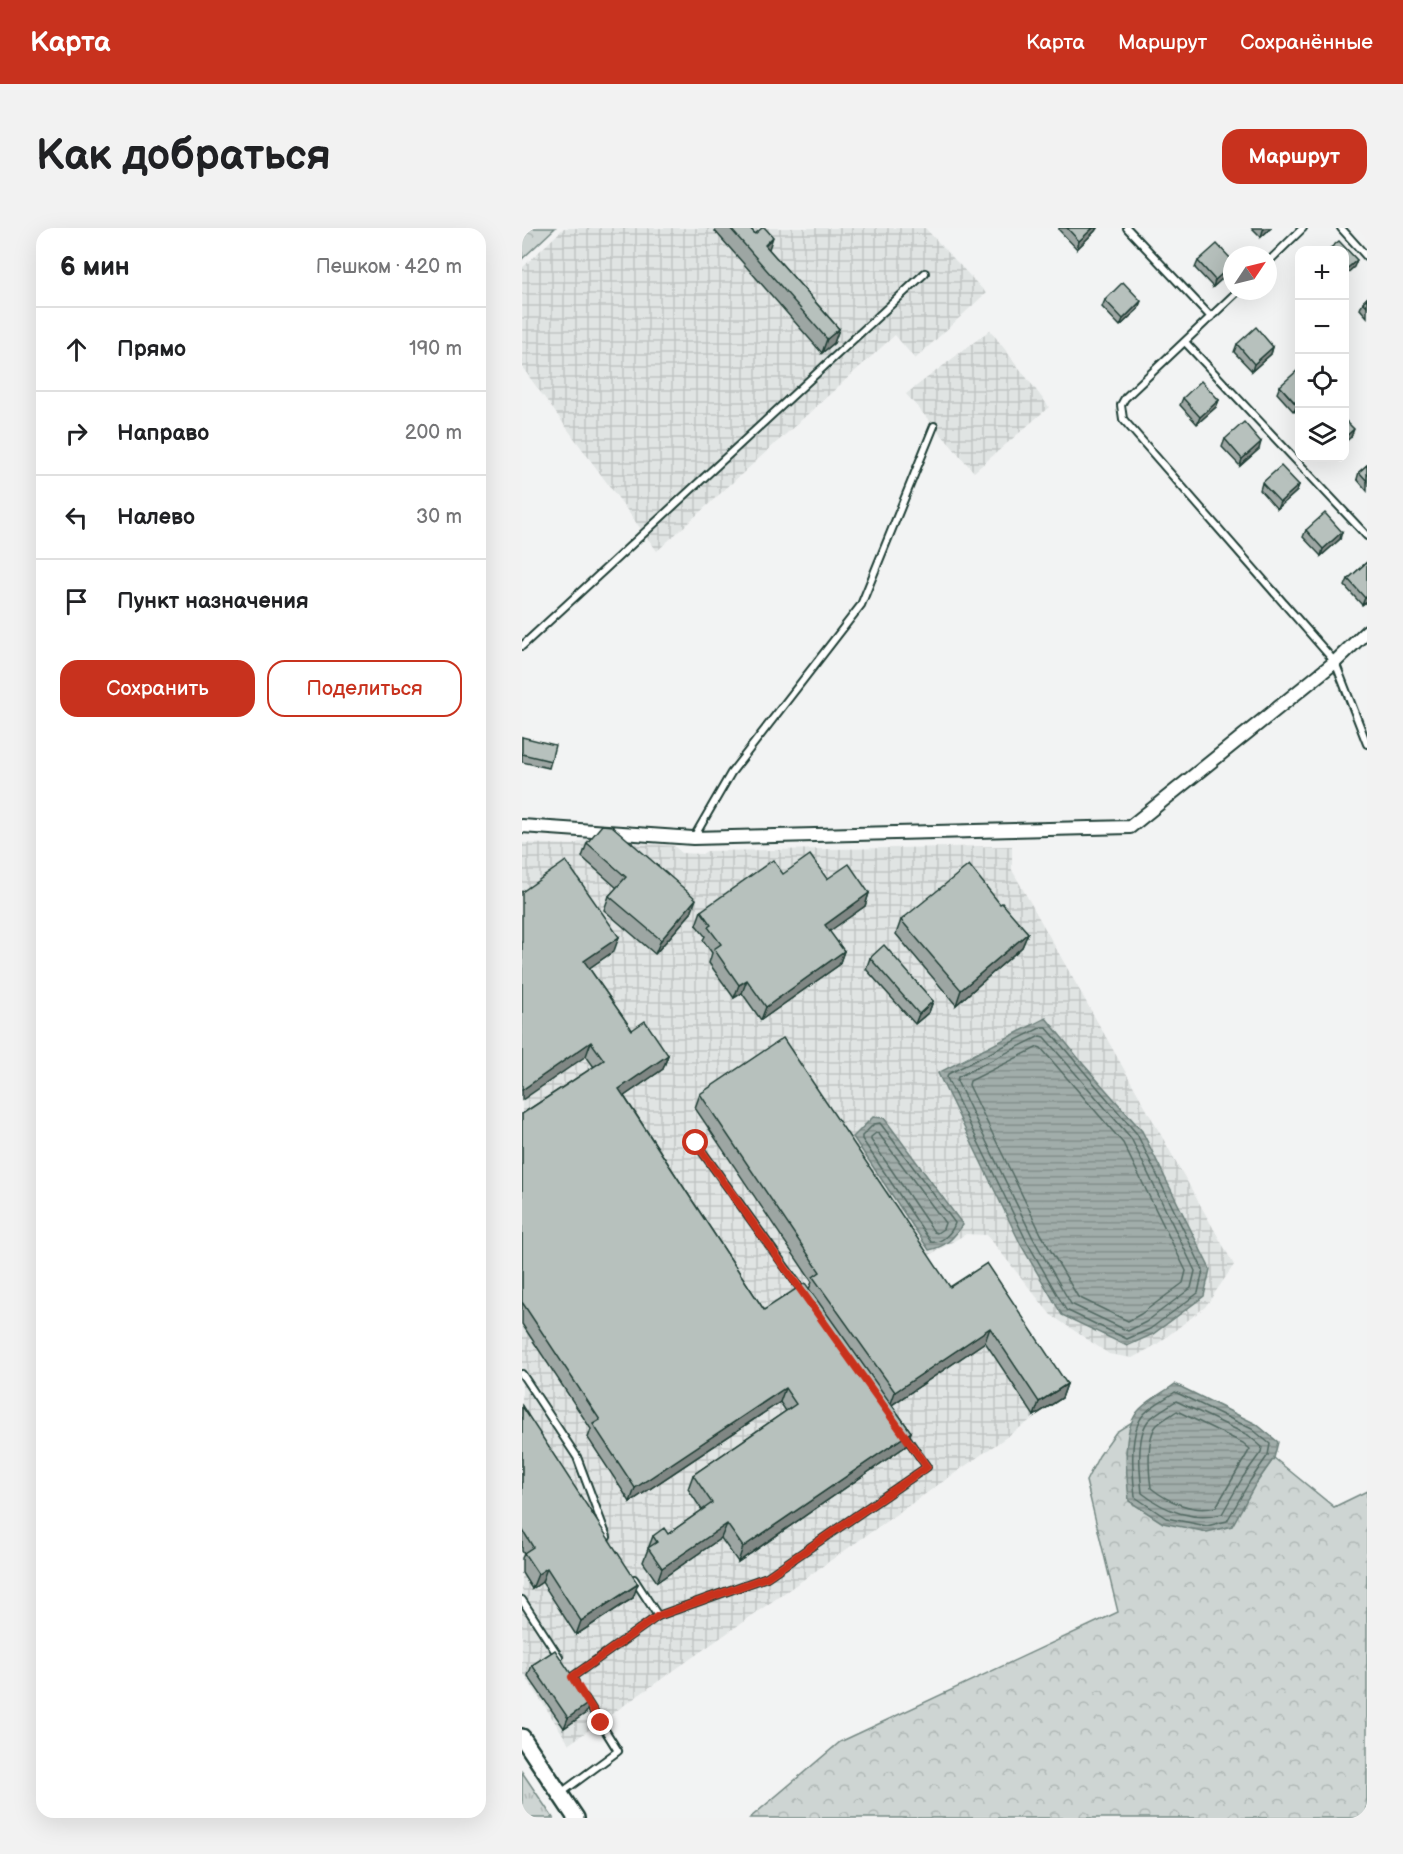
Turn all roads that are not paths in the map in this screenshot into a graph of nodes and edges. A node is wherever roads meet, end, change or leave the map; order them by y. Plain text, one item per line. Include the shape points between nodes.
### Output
1 (1127, 228) edge
2 (1303, 228) edge
3 (1341, 228) edge
4 (1277, 253) edge
5 (1367, 257) edge
6 (926, 273) dead end
7 (1229, 300) edge
8 (1211, 317) junction
9 (1185, 342) junction
10 (934, 426) dead end
11 (1367, 536) edge
12 (1367, 631) edge
13 (522, 646) edge
14 (1335, 662) junction
15 (1367, 744) edge
16 (522, 826) edge
17 (693, 838) junction
18 (696, 1143) dead end
19 (805, 1295) edge
20 (522, 1374) edge
21 (900, 1429) edge
22 (610, 1542) edge
23 (628, 1570) edge
24 (522, 1600) edge
25 (658, 1616) junction
26 (572, 1677) junction
27 (578, 1686) edge
28 (584, 1696) edge
29 (522, 1737) edge
30 (560, 1793) junction
31 (576, 1818) edge

1 - 8 lane
2 - 4 lane
3 - 5 lane
6 - 13 lane
7 - 8 lane
8 - 9 lane
9 - 11 lane
9 - 14 lane via 1125,398 1121,405 1123,419
10 - 17 lane via 861,605 731,773
12 - 14 street
14 - 15 lane
14 - 17 street via 1130,827
16 - 17 street
18 - 19 lane
20 - 22 lane via 577,1457
21 - 25 lane via 927,1467 767,1577
23 - 25 lane
24 - 26 lane
25 - 26 lane
26 - 27 lane
28 - 30 lane via 618,1751
29 - 30 street
30 - 31 street

